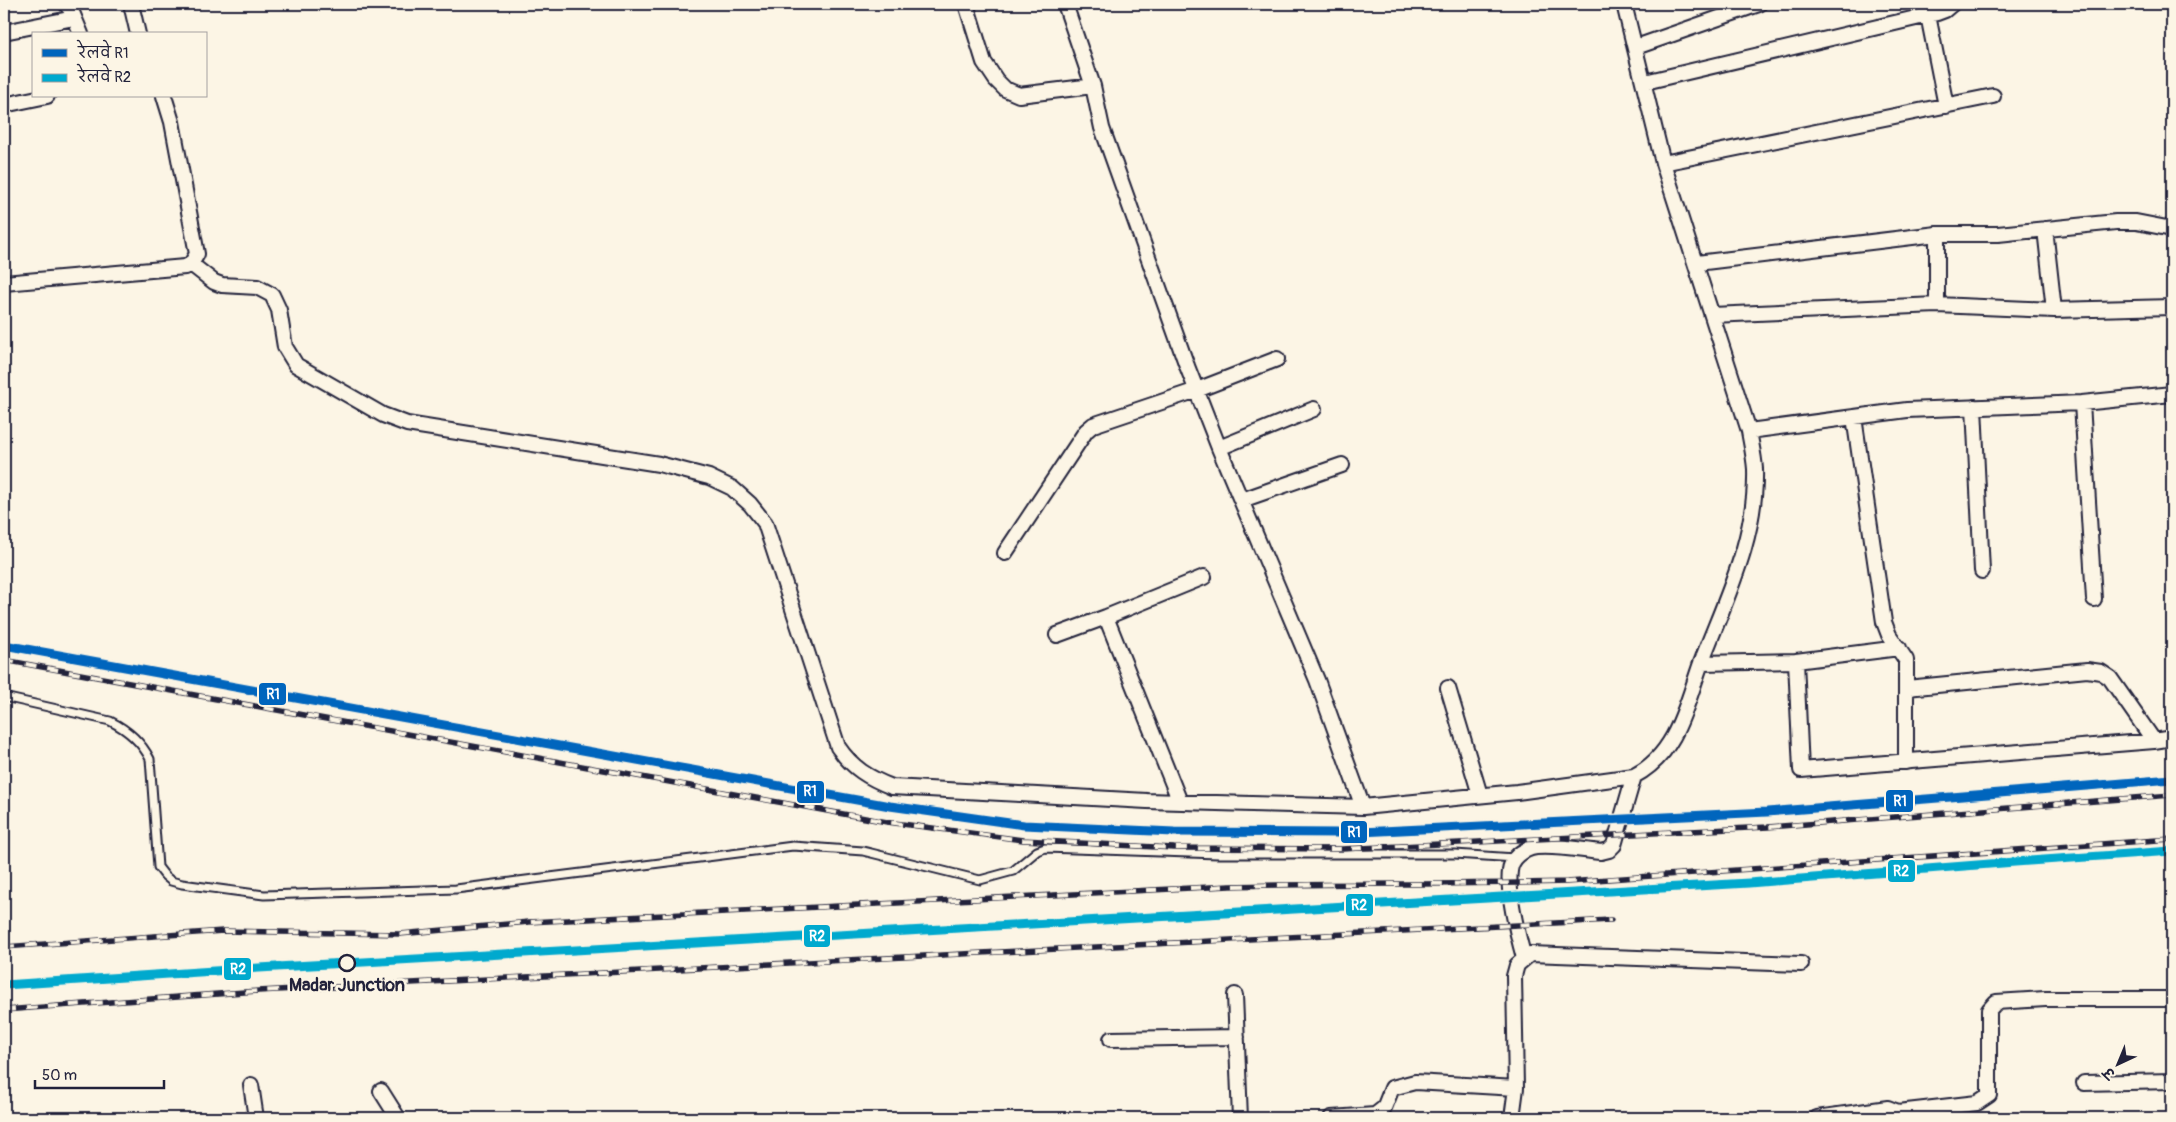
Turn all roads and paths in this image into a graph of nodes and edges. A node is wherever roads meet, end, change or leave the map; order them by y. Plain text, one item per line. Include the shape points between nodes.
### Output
1 (66, 4) edge
2 (131, 4) edge
3 (966, 4) edge
4 (1065, 4) edge
5 (1624, 4) edge
6 (1758, 4) edge
7 (1952, 4) edge
8 (1928, 15) junction
9 (74, 18) junction
10 (4, 32) edge
11 (80, 32) edge
12 (138, 32) edge
13 (1636, 47) junction
14 (1645, 82) junction
15 (1093, 86) junction
16 (1993, 96) dead end
17 (37, 98) edge
18 (165, 98) edge
19 (4, 105) edge
20 (1946, 106) junction
21 (1663, 162) junction
22 (2045, 229) junction
23 (2172, 229) edge
24 (1936, 234) junction
25 (1697, 263) junction
26 (191, 264) junction
27 (4, 283) edge
28 (1937, 305) junction
29 (2172, 307) edge
30 (2054, 310) junction
31 (1712, 315) junction
32 (1277, 359) dead end
33 (1196, 390) junction
34 (2172, 399) edge
35 (2082, 403) junction
36 (1974, 407) junction
37 (1314, 409) dead end
38 (1854, 417) junction
39 (1749, 431) junction
40 (1219, 448) junction
41 (1342, 465) dead end
42 (1242, 500) junction
43 (1005, 553) dead end
44 (1982, 571) dead end
45 (1204, 577) dead end
46 (2094, 599) dead end
47 (1106, 617) junction
48 (1057, 634) dead end
49 (1899, 648) junction
50 (1796, 662) junction
51 (1701, 663) junction
52 (1448, 688) dead end
53 (1907, 688) junction
54 (4, 697) edge
55 (2172, 738) edge
56 (2154, 741) junction
57 (1906, 762) junction
58 (1634, 776) junction
59 (1480, 795) junction
60 (1180, 802) junction
61 (1363, 807) junction
62 (1515, 858) junction
63 (1524, 958) junction
64 (1801, 964) dead end
65 (1235, 995) dead end
66 (2172, 999) edge
67 (1237, 1037) junction
68 (1111, 1039) dead end
69 (2172, 1081) edge
70 (2084, 1083) dead end
71 (251, 1085) dead end
72 (1516, 1088) junction
73 (381, 1091) dead end
74 (1901, 1115) edge
75 (256, 1118) edge
76 (398, 1118) edge
77 (1240, 1118) edge
78 (1331, 1118) edge
79 (1512, 1118) edge
80 (1817, 1118) edge

1 - 9 street
2 - 12 street
3 - 15 street via 984,62 1005,89 1019,96
4 - 15 street
5 - 13 street
6 - 13 street
7 - 8 street via 1945,10
8 - 14 street
8 - 20 street
9 - 10 street
9 - 11 street
13 - 14 street
14 - 21 street
15 - 33 street via 1102,128
16 - 20 street
17 - 19 street
18 - 26 street via 197,254
20 - 21 street
21 - 25 street
22 - 23 street via 2116,222
22 - 24 street via 1998,234
22 - 30 street
24 - 25 street
24 - 28 street
25 - 31 street
26 - 27 street
26 - 60 street via 214,282 257,287 272,295 279,310 284,347 296,365 383,415 407,424 660,464 709,477 732,488 764,523 838,747 857,770 892,786
28 - 30 street
28 - 31 street
29 - 30 street
31 - 39 street
32 - 33 street
33 - 40 street
33 - 43 street via 1093,425
34 - 35 street
35 - 36 street
35 - 46 street
36 - 38 street via 1907,410
36 - 44 street
37 - 40 street
38 - 39 street
38 - 49 street via 1884,622
39 - 51 street via 1755,468 1745,548
40 - 42 street
41 - 42 street
42 - 61 street via 1317,680
45 - 47 street
47 - 48 street
47 - 60 street
49 - 50 street
49 - 53 street via 1906,660
50 - 51 street
50 - 57 street via 1801,770
51 - 58 street via 1676,734 1659,758
52 - 59 street
53 - 56 street via 2087,670 2100,672 2110,678
53 - 57 street
54 - 62 lane via 110,720 125,728 145,748 150,759 158,867 161,872 182,884 244,894 456,889 793,846 863,851 980,880 1013,871 1045,848 1218,854 1455,854
55 - 56 street
56 - 57 street
58 - 59 street
58 - 62 street via 1614,846 1610,850 1535,847 1524,850
59 - 61 street
60 - 61 street
62 - 63 street via 1510,884
63 - 64 street via 1530,954
63 - 72 street via 1517,965 1514,976
65 - 67 street
66 - 74 street via 1996,1002 1989,1010 1989,1095 1977,1103
67 - 68 street
67 - 77 street
69 - 70 street
71 - 75 street
72 - 78 street via 1415,1082 1392,1088 1384,1108 1375,1115
72 - 79 street
73 - 76 street
74 - 80 street via 1888,1108

